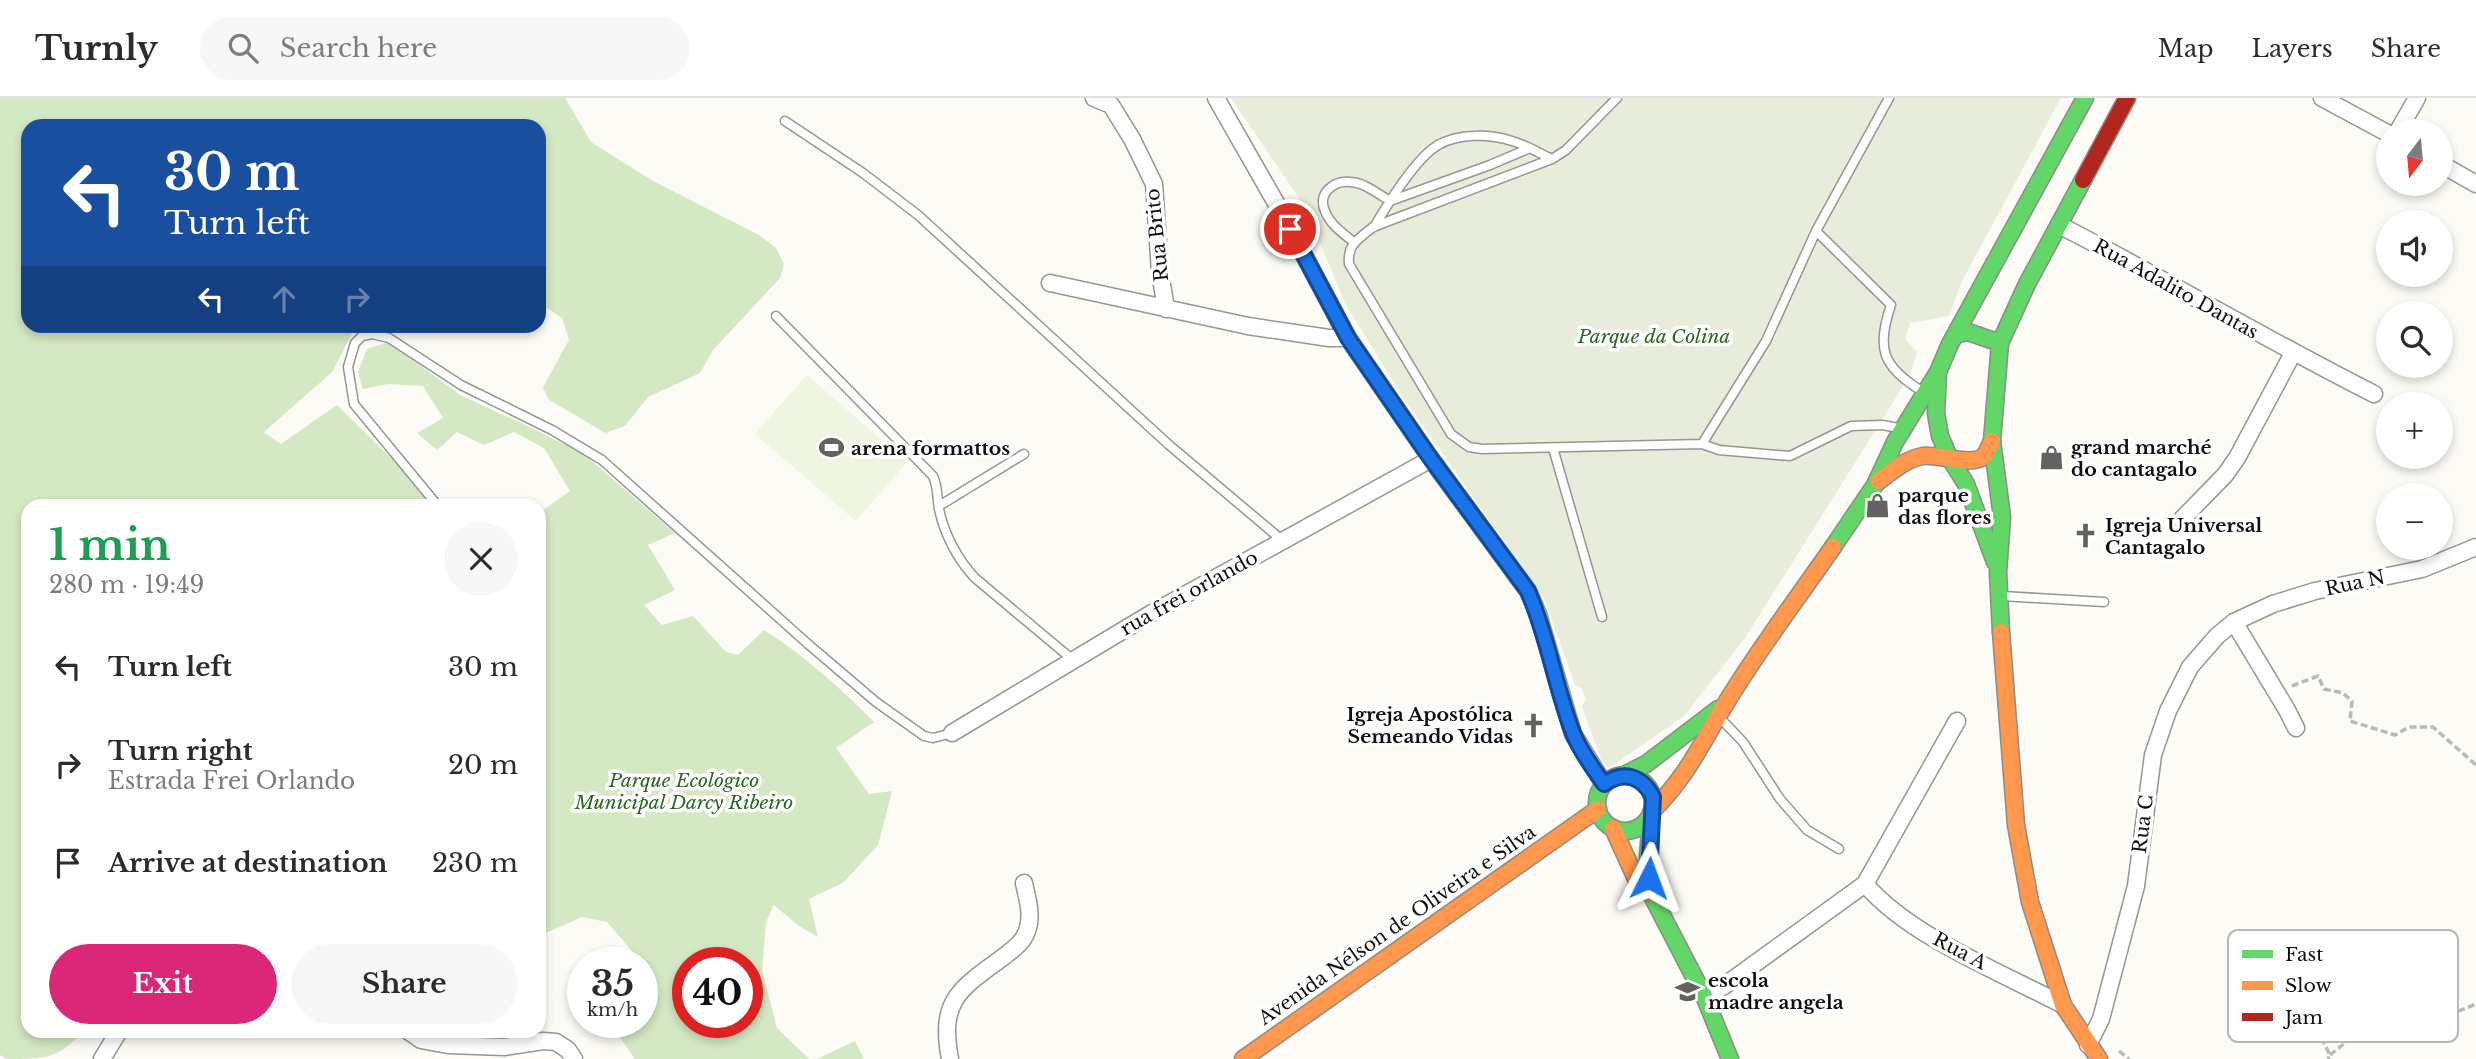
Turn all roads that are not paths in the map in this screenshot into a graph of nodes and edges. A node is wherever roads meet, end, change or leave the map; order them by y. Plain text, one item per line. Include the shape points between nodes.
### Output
1 (1094, 98) edge
2 (1127, 98) edge
3 (1216, 98) edge
4 (1617, 98) edge
5 (1889, 98) edge
6 (2085, 98) edge
7 (2127, 98) edge
8 (2322, 98) edge
9 (2417, 98) edge
10 (1111, 105) junction
11 (2405, 119) edge
12 (785, 121) dead end
13 (2376, 127) edge
14 (1530, 148) junction
15 (1552, 159) junction
16 (2454, 171) edge
17 (2476, 184) edge
18 (1390, 201) junction
19 (2059, 225) junction
20 (1373, 227) junction
21 (1816, 231) junction
22 (1355, 243) junction
23 (1049, 283) dead end
24 (1166, 309) junction
25 (776, 316) dead end
26 (1958, 334) junction
27 (1348, 338) junction
28 (2000, 343) junction
29 (2293, 353) junction
30 (1938, 372) junction
31 (1925, 393) junction
32 (2374, 394) dead end
33 (1903, 428) junction
34 (1992, 441) junction
35 (1702, 444) junction
36 (1553, 448) junction
37 (1024, 454) dead end
38 (1949, 457) junction
39 (1431, 459) junction
40 (1875, 485) junction
41 (432, 499) edge
42 (939, 506) junction
43 (2182, 519) dead end
44 (1283, 541) junction
45 (2476, 547) edge
46 (1998, 572) junction
47 (1999, 596) junction
48 (2104, 602) dead end
49 (1602, 617) dead end
50 (2234, 622) junction
51 (1073, 660) junction
52 (1723, 710) junction
53 (1957, 721) dead end
54 (2296, 728) dead end
55 (952, 733) joint
56 (1624, 775) junction
57 (1604, 784) junction
58 (1652, 811) junction
59 (1604, 819) junction
60 (1839, 849) dead end
61 (1024, 883) dead end
62 (1865, 884) junction
63 (1651, 894) junction
64 (1704, 996) junction
65 (2063, 1005) junction
66 (115, 1038) edge
67 (418, 1038) edge
68 (2088, 1045) junction
69 (101, 1058) edge
70 (574, 1059) edge
71 (950, 1059) edge
72 (1243, 1059) edge
73 (1730, 1059) edge
74 (2099, 1059) edge

1 - 10 street
2 - 10 street
3 - 27 street
4 - 15 lane
5 - 21 lane
6 - 26 street
7 - 19 street
8 - 13 street
9 - 11 street
10 - 24 street, Rua Brito via 1154,184
12 - 44 lane via 918,215 1168,443
14 - 15 lane
14 - 18 lane
14 - 18 lane via 1491,136 1438,145
15 - 20 lane
16 - 17 street
18 - 20 lane
18 - 22 lane via 1352,182 1337,182 1328,188 1323,197 1325,211 1337,229
19 - 28 street
19 - 29 street, Rua Adalito Dantas
20 - 22 lane
21 - 31 lane via 1891,305 1882,331 1886,361
21 - 35 lane via 1766,341
22 - 36 lane via 1348,252 1349,264 1451,434 1469,447 1482,449
23 - 24 street
24 - 27 street via 1248,326
25 - 42 lane via 924,465 937,486
26 - 28 street via 1973,333
26 - 30 street
27 - 39 street
28 - 34 street
29 - 32 street, Rua Adalito Dantas
29 - 43 street via 2237,458
30 - 31 street
30 - 38 street via 1936,413
31 - 33 street
33 - 35 lane via 1851,426 1790,456 1719,450
33 - 40 street
34 - 38 street via 1979,458
34 - 46 street via 2002,517
35 - 36 lane
36 - 49 lane
37 - 42 lane
38 - 40 street via 1923,456 1900,464
38 - 46 street via 1966,484
39 - 44 street, rua frei orlando
39 - 57 street via 1528,591 1573,734
40 - 52 street
41 - 55 lane via 354,404 348,367 362,336 389,338 461,385 602,460 876,702 923,736
42 - 51 lane via 962,564
44 - 51 street, rua frei orlando
45 - 50 street, Rua N via 2422,569 2273,604
46 - 47 street
47 - 48 lane
47 - 65 street via 2016,825 2030,902
50 - 54 street
50 - 68 street, Rua C via 2190,667 2152,755 2136,886 2101,1018
51 - 55 street, rua frei orlando
52 - 56 street
52 - 58 street via 1674,790
52 - 60 lane via 1780,799 1807,830
53 - 62 street
56 - 57 street
56 - 58 street via 1647,785 1653,797
57 - 59 street via 1598,797
58 - 59 street via 1645,823 1624,831
58 - 63 street
59 - 63 street via 1637,881
59 - 72 street, Avenida Nélson de Oliveira e Silva via 1575,825
61 - 71 street via 1030,917 1027,930 1016,948 972,980 952,1002 948,1013
62 - 64 street
62 - 65 street, Rua A via 1893,912 1932,938
63 - 64 street
64 - 73 street
65 - 68 street
66 - 69 street
67 - 70 street via 448,1045 505,1047 556,1042
68 - 74 street

